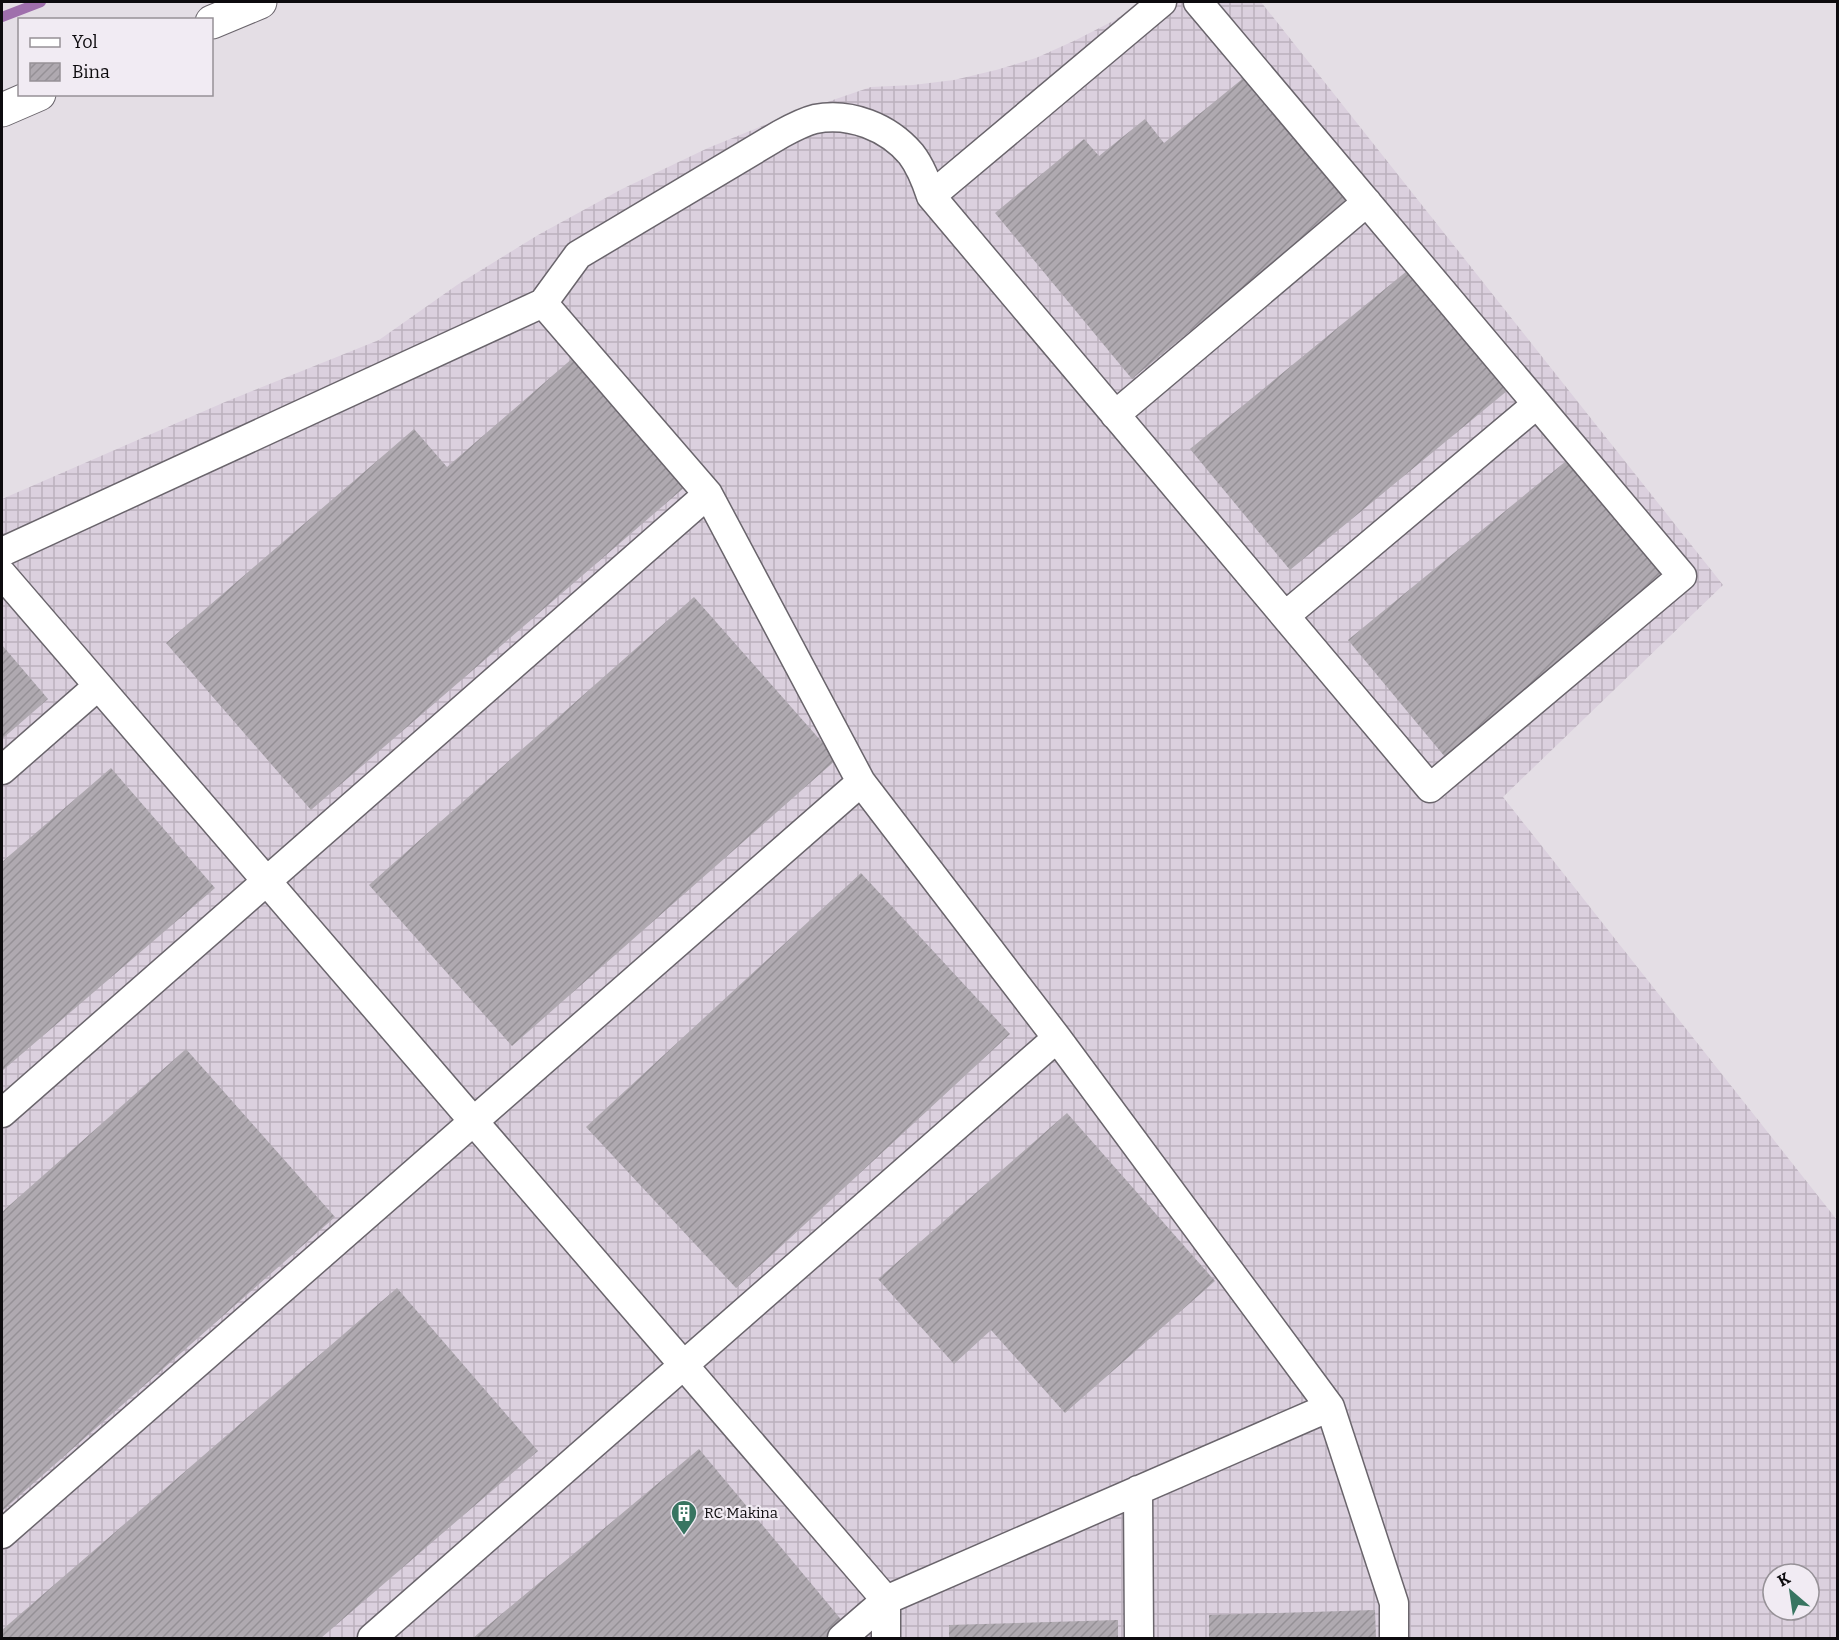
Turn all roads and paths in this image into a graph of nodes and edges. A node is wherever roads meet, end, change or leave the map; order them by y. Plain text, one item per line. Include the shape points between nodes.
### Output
1 (260, 2) edge
2 (1162, 2) edge
3 (1197, 2) edge
4 (213, 22) edge
5 (34, 96) edge
6 (2, 110) edge
7 (931, 196) junction
8 (1367, 202) junction
9 (543, 303) junction
10 (1537, 404) junction
11 (1115, 415) junction
12 (708, 494) junction
13 (2, 552) edge
14 (2, 574) edge
15 (1285, 616) junction
16 (98, 686) junction
17 (2, 770) edge
18 (861, 782) junction
19 (266, 882) junction
20 (1057, 1038) junction
21 (2, 1113) edge
22 (473, 1121) junction
23 (684, 1365) junction
24 (1330, 1407) junction
25 (1138, 1490) junction
26 (2, 1534) edge
27 (886, 1599) junction
28 (372, 1638) edge
29 (842, 1638) edge
30 (886, 1638) edge
31 (1139, 1638) edge
32 (1394, 1638) edge

1 - 4 main road
2 - 7 street
3 - 8 street
5 - 6 main road
7 - 9 street via 923,174 895,138 855,120 814,119 781,134 578,255
7 - 11 street
8 - 10 street
8 - 11 street
9 - 12 street
9 - 13 street
10 - 15 street
10 - 15 street via 1682,576 1448,773 1430,788
11 - 15 street
12 - 18 street
12 - 19 street
14 - 16 street
16 - 17 street
16 - 19 street
18 - 20 street
18 - 22 street
19 - 21 street
19 - 22 street
20 - 23 street
20 - 24 street
22 - 23 street
22 - 26 street
23 - 27 street
23 - 28 street
24 - 25 street
24 - 32 street via 1394,1603
25 - 27 street
25 - 31 street
27 - 29 street
27 - 30 street

